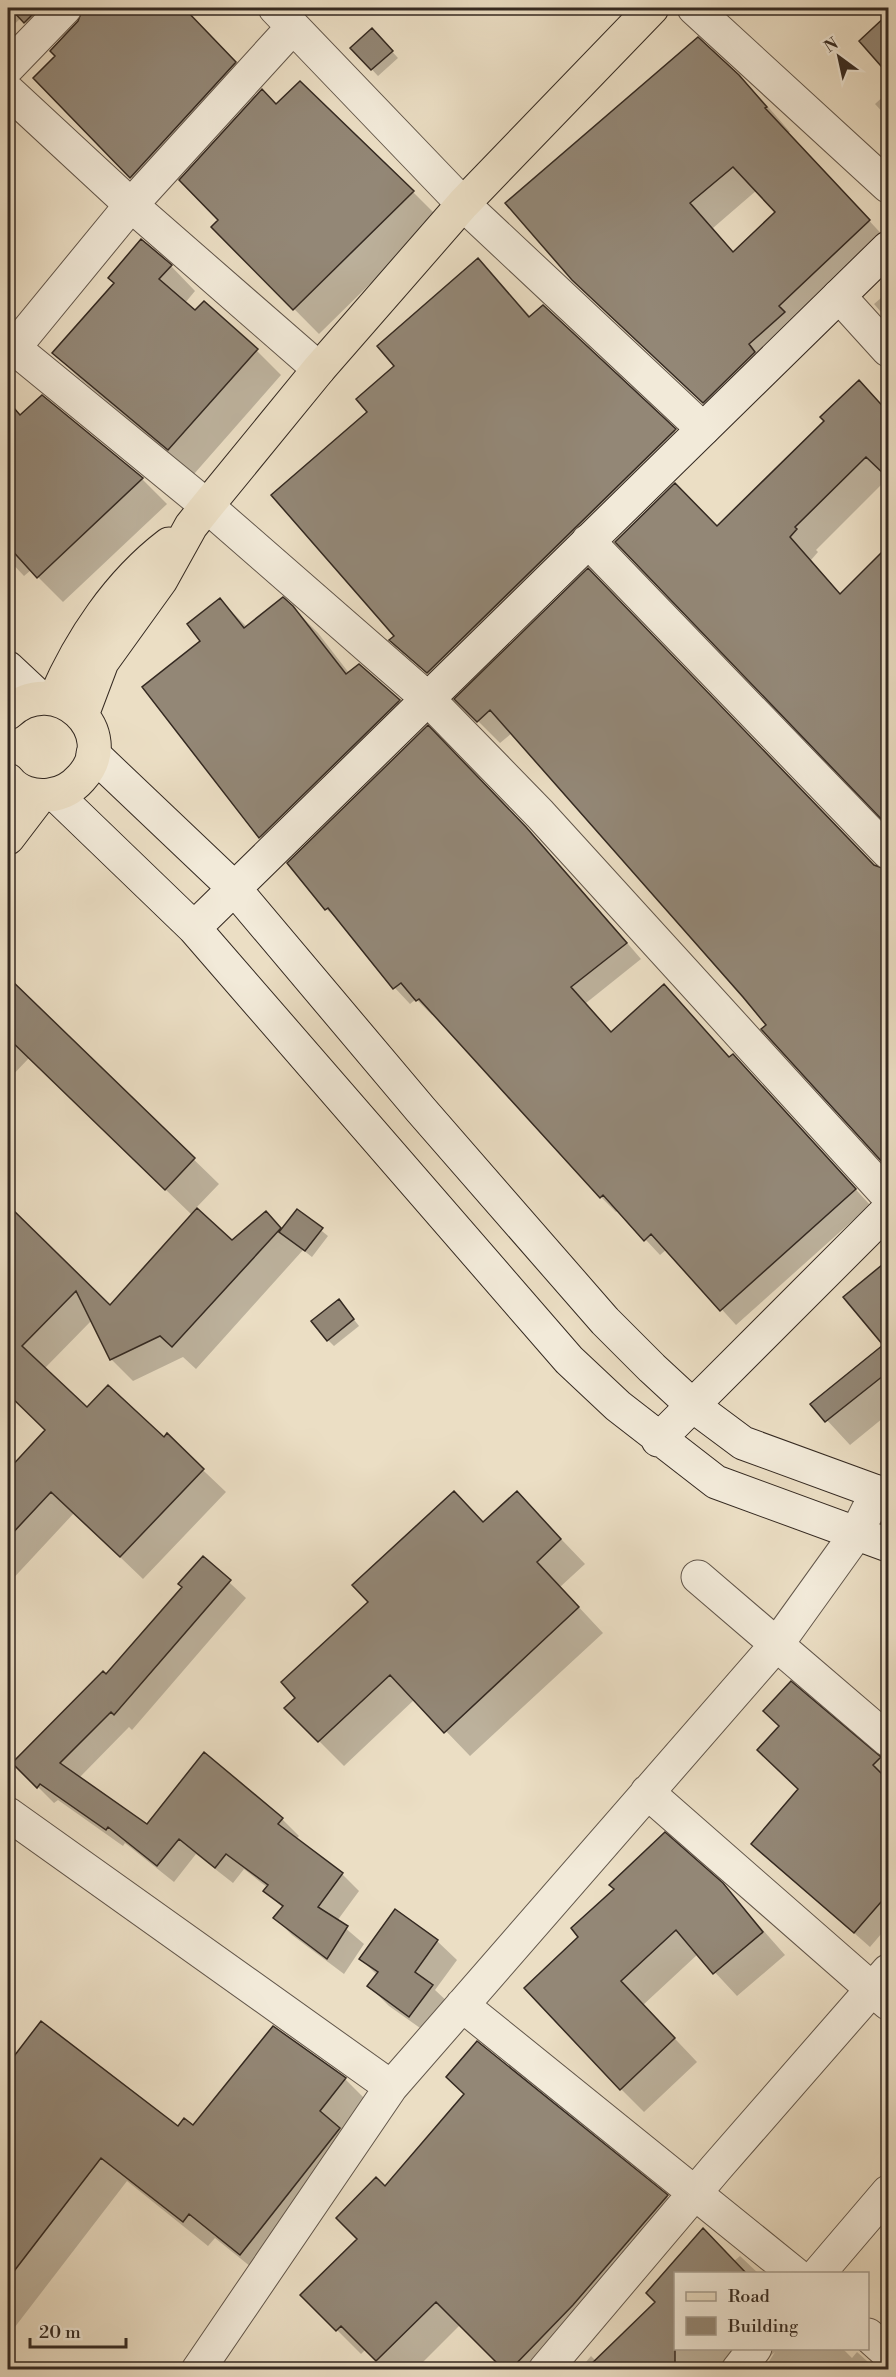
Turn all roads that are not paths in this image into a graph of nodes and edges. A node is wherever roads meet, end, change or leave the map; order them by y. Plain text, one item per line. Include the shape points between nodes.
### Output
1 (65, 8) edge
2 (652, 8) edge
3 (694, 8) edge
4 (284, 17) edge
5 (8, 68) edge
6 (8, 90) edge
7 (888, 186) edge
8 (464, 204) junction
9 (131, 205) junction
10 (888, 248) edge
11 (839, 296) junction
12 (9, 349) edge
13 (888, 350) edge
14 (319, 369) junction
15 (703, 429) junction
16 (199, 516) junction
17 (588, 541) junction
18 (8, 668) edge
19 (427, 698) junction
20 (59, 703) junction
21 (8, 713) edge
22 (93, 754) junction
23 (8, 780) edge
24 (48, 795) junction
25 (8, 838) edge
26 (888, 852) edge
27 (233, 887) junction
28 (194, 928) junction
29 (888, 1197) edge
30 (888, 1210) edge
31 (605, 1320) junction
32 (569, 1360) junction
33 (692, 1405) junction
34 (658, 1440) junction
35 (883, 1494) edge
36 (856, 1534) junction
37 (888, 1545) edge
38 (698, 1577) dead end
39 (777, 1644) junction
40 (888, 1740) edge
41 (647, 1792) junction
42 (8, 1814) edge
43 (883, 1988) edge
44 (462, 2005) junction
45 (391, 2087) junction
46 (695, 2192) junction
47 (888, 2192) edge
48 (793, 2272) edge
49 (820, 2272) edge
50 (869, 2337) edge
51 (754, 2350) edge
52 (888, 2353) edge
53 (198, 2370) edge
54 (545, 2370) edge
55 (738, 2370) edge

1 - 5 street
2 - 8 main road
3 - 7 street
4 - 8 street
4 - 9 street
6 - 9 street
8 - 14 main road
8 - 15 street
9 - 12 street
9 - 14 street
10 - 11 street
11 - 13 street
11 - 15 street
12 - 16 street
14 - 16 main road
15 - 17 street
16 - 19 street
16 - 20 main road via 138,572 87,635 77,650
17 - 19 street
17 - 26 street
18 - 20 street
19 - 27 street
19 - 29 street via 540,814
20 - 21 main road via 27,700
20 - 22 main road via 93,740
22 - 24 main road via 86,772 73,786
22 - 27 street
23 - 24 main road via 24,792
24 - 25 main road
24 - 28 street
27 - 28 street
27 - 31 street
28 - 32 street
30 - 33 street
31 - 32 street
31 - 33 street
32 - 34 street
33 - 34 street
33 - 35 street via 743,1443
34 - 36 street via 716,1482
35 - 36 street
36 - 37 street
36 - 39 street
38 - 39 street
39 - 40 street
39 - 41 street
41 - 43 street
41 - 44 street
42 - 45 street
43 - 46 street
44 - 45 street
44 - 46 street
45 - 53 street
46 - 48 street
46 - 54 street
47 - 49 street
50 - 52 street
51 - 55 street

